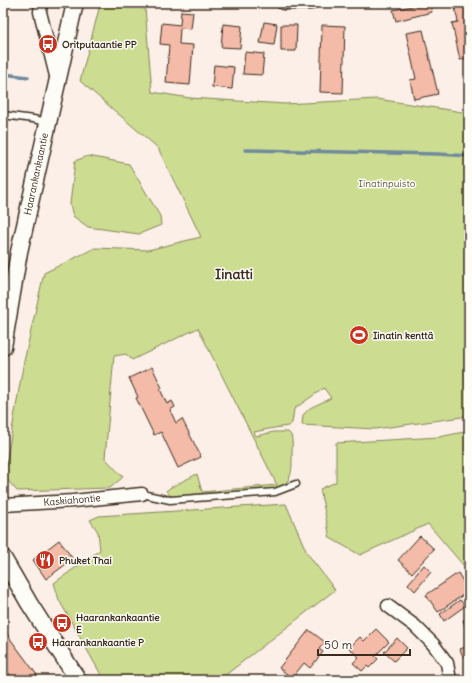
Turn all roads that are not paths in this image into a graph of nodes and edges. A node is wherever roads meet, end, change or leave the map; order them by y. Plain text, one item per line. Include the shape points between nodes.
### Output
1 (41, 3) edge
2 (75, 3) edge
3 (283, 3) edge
4 (303, 3) edge
5 (57, 80) junction
6 (3, 115) edge
7 (48, 122) junction
8 (3, 346) edge
9 (296, 484) dead end
10 (142, 494) joint
11 (3, 505) edge
12 (3, 558) edge
13 (388, 606) dead end
14 (78, 680) edge
15 (450, 680) edge

1 - 5 street via 40,12
2 - 5 street, Haarankankaantie
3 - 4 street
5 - 7 street, Haarankankaantie
6 - 7 lane
7 - 8 street, Haarankankaantie via 19,252
9 - 10 lane via 276,492 170,500
10 - 11 street, Kaskiahontie
12 - 14 street
13 - 15 street via 415,626 433,644 447,663

